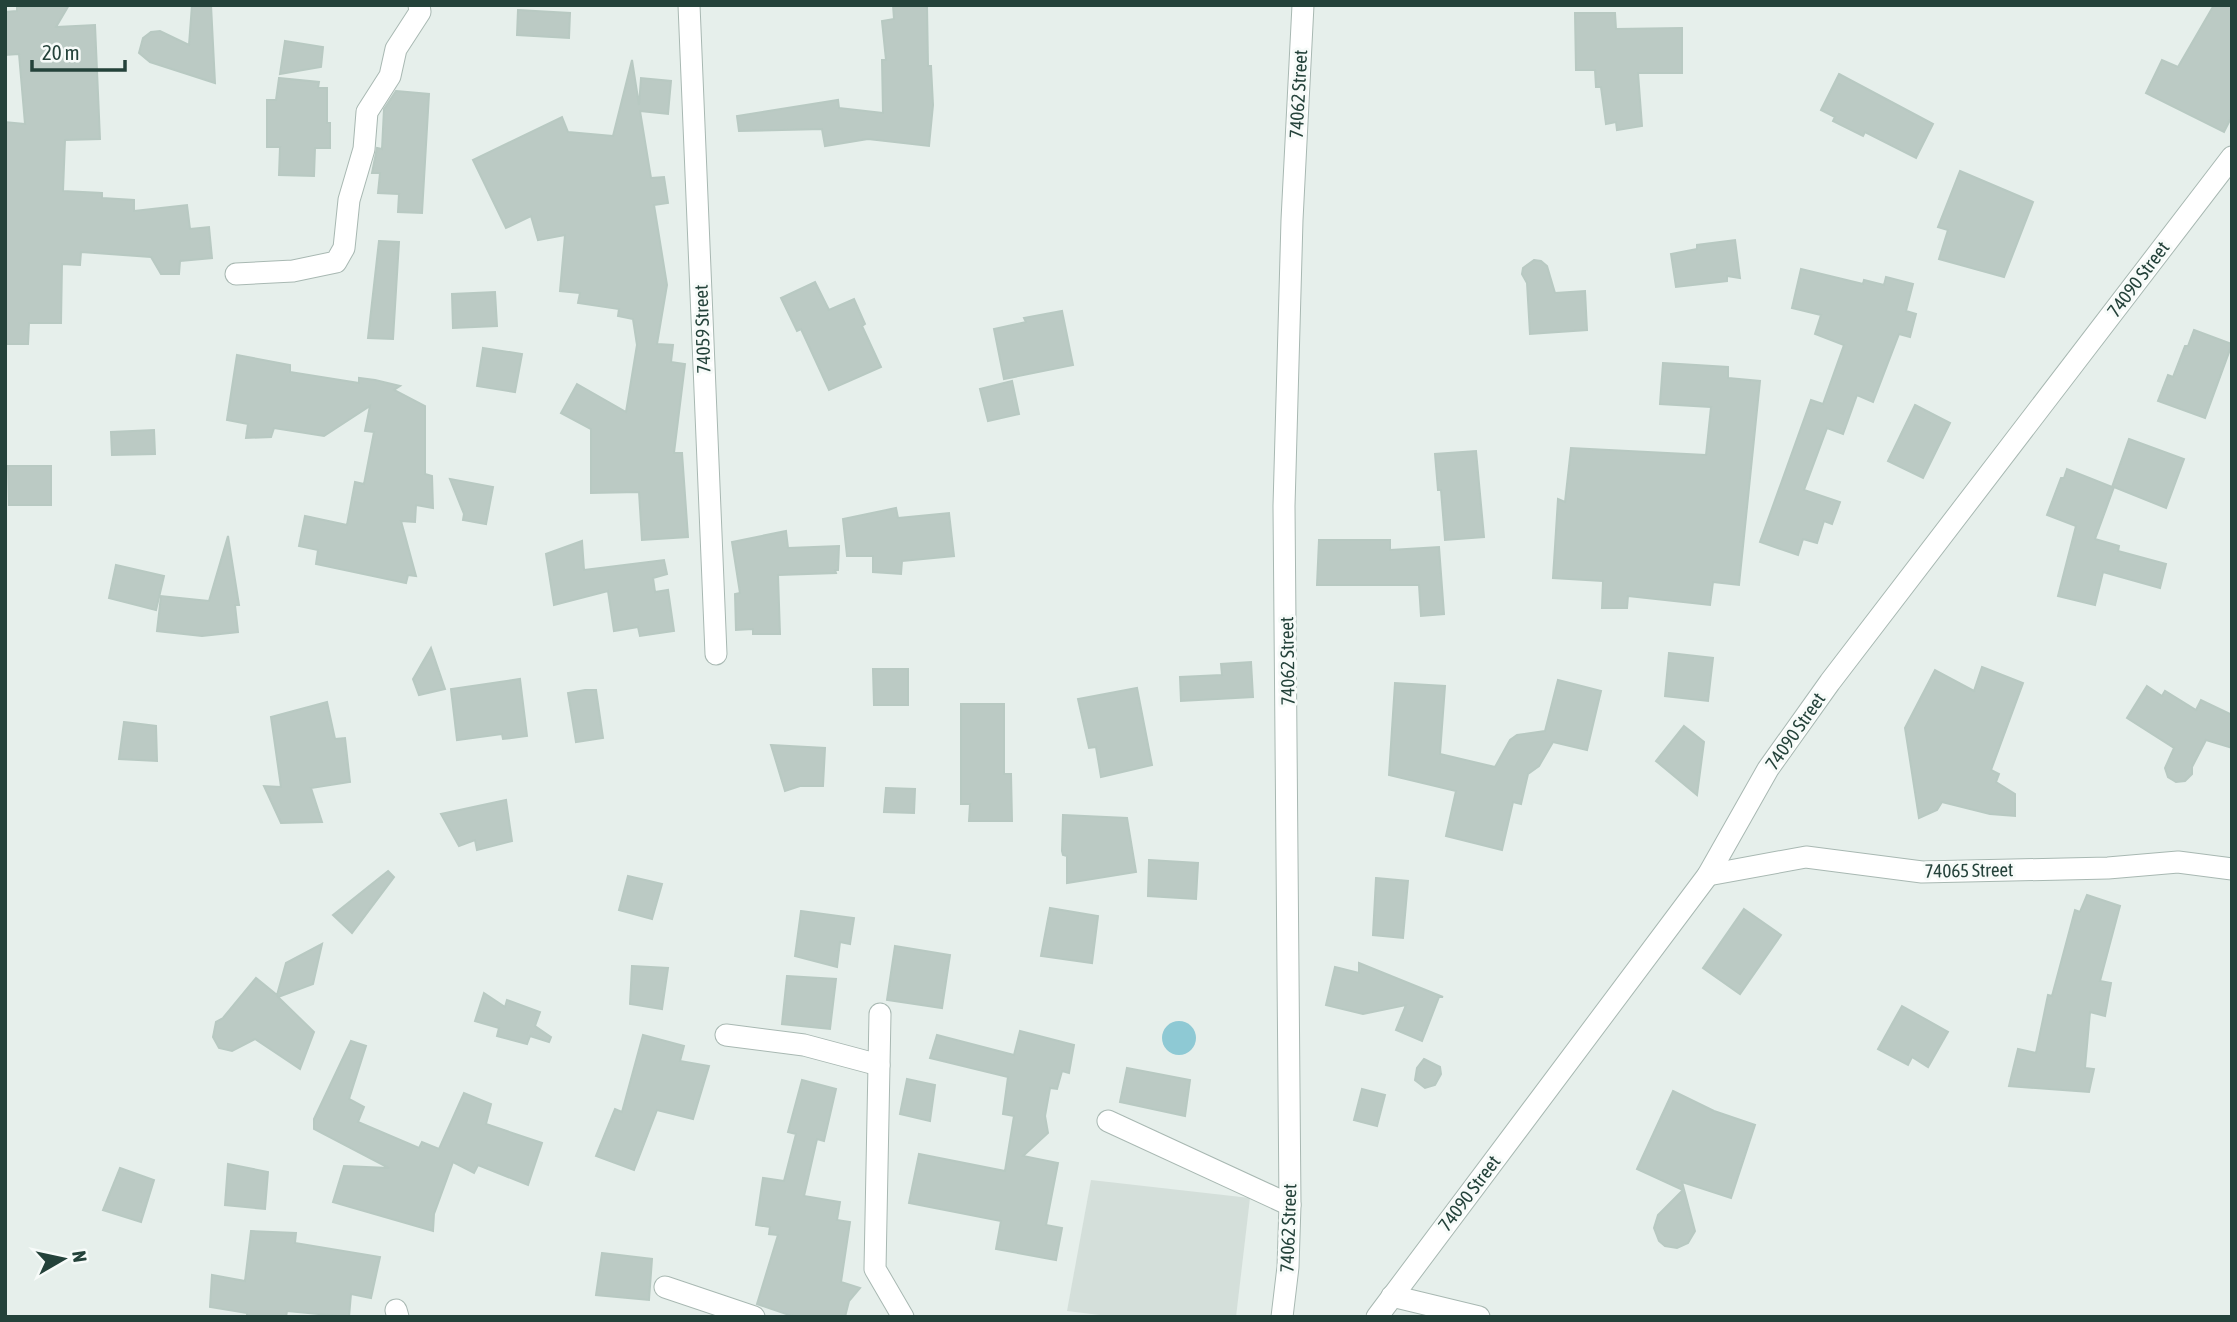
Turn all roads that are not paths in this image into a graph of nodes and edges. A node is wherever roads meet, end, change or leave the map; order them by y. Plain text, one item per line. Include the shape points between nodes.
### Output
1 (419, 5) edge
2 (689, 5) edge
3 (1303, 5) edge
4 (2232, 157) edge
5 (236, 274) dead end
6 (716, 654) dead end
7 (2232, 869) edge
8 (1708, 875) junction
9 (880, 1014) dead end
10 (726, 1035) dead end
11 (878, 1066) junction
12 (1108, 1121) dead end
13 (1290, 1205) junction
14 (665, 1287) dead end
15 (1392, 1296) junction
16 (1284, 1315) edge
17 (754, 1317) edge
18 (902, 1317) edge
19 (1377, 1317) edge
20 (1479, 1317) edge

1 - 5 street via 420,12 397,49 390,76 367,112 344,248 336,262 293,271
2 - 6 street, 74059 Street
3 - 13 street, 74062 Street via 1284,506
4 - 8 street, 74090 Street via 1830,682 1768,769
7 - 8 street, 74065 Street via 2178,862 1922,872 1806,857
8 - 15 street, 74090 Street
9 - 11 street
10 - 11 street via 804,1045
11 - 18 street via 875,1269
12 - 13 street
13 - 16 street, 74062 Street
14 - 17 street
15 - 19 street, 74090 Street
15 - 20 street

